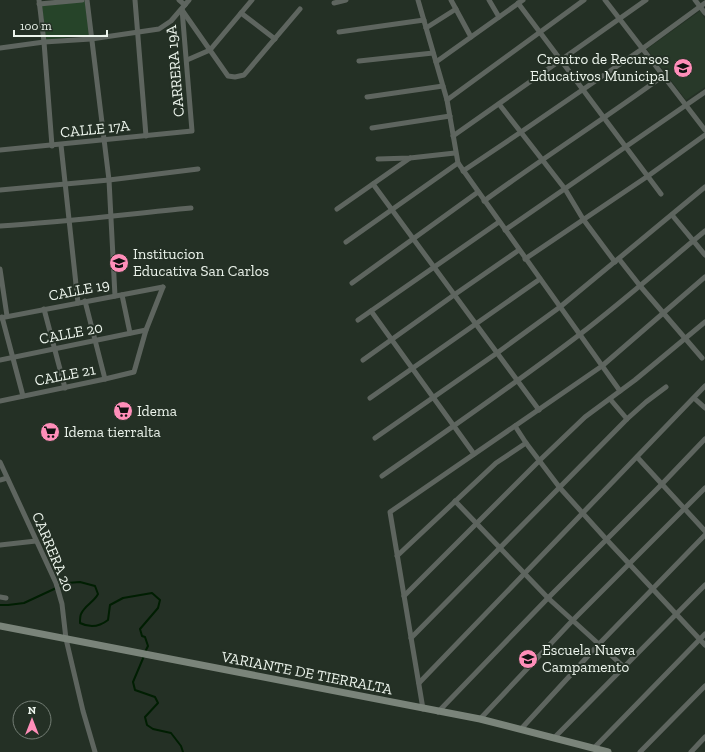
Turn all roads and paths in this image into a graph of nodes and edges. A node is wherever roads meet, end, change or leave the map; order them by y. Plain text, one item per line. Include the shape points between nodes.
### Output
1 (82, 0) edge
2 (87, 0) edge
3 (135, 0) edge
4 (180, 0) edge
5 (189, 0) edge
6 (252, 0) edge
7 (346, 0) edge
8 (418, 0) edge
9 (451, 0) edge
10 (489, 0) edge
11 (584, 0) edge
12 (605, 0) edge
13 (646, 0) edge
14 (695, 0) edge
15 (39, 2) edge
16 (520, 2) edge
17 (334, 3) dead end
18 (705, 3) edge
19 (183, 7) junction
20 (700, 7) junction
21 (300, 9) dead end
22 (456, 9) junction
23 (241, 13) junction
24 (705, 13) edge
25 (499, 17) junction
26 (620, 19) junction
27 (424, 20) junction
28 (426, 28) junction
29 (339, 32) dead end
30 (540, 32) junction
31 (137, 33) junction
32 (471, 37) junction
33 (91, 39) junction
34 (275, 39) junction
35 (44, 42) junction
36 (0, 48) edge
37 (642, 49) junction
38 (210, 50) junction
39 (433, 53) junction
40 (187, 60) junction
41 (561, 60) junction
42 (359, 61) dead end
43 (436, 62) junction
44 (663, 76) junction
45 (442, 86) junction
46 (583, 89) junction
47 (705, 92) edge
48 (367, 97) dead end
49 (447, 100) junction
50 (499, 104) junction
51 (686, 106) junction
52 (450, 116) junction
53 (605, 118) junction
54 (372, 128) dead end
55 (705, 130) edge
56 (192, 131) joint
57 (521, 132) junction
58 (705, 135) edge
59 (146, 136) junction
60 (453, 136) junction
61 (104, 140) junction
62 (61, 145) junction
63 (52, 146) junction
64 (626, 147) junction
65 (0, 150) edge
66 (455, 153) junction
67 (410, 158) junction
68 (378, 159) dead end
69 (542, 160) junction
70 (458, 163) junction
71 (198, 169) dead end
72 (463, 171) junction
73 (648, 176) junction
74 (109, 180) junction
75 (66, 184) junction
76 (373, 184) junction
77 (705, 187) edge
78 (565, 189) junction
79 (0, 190) edge
80 (478, 192) junction
81 (662, 194) dead end
82 (484, 201) junction
83 (192, 208) dead end
84 (337, 209) dead end
85 (392, 209) junction
86 (672, 215) junction
87 (111, 216) junction
88 (583, 220) junction
89 (70, 221) junction
90 (499, 222) junction
91 (0, 226) edge
92 (505, 230) junction
93 (705, 231) edge
94 (414, 238) junction
95 (693, 241) junction
96 (346, 242) dead end
97 (519, 250) junction
98 (705, 255) edge
99 (525, 259) junction
100 (617, 261) junction
101 (434, 267) junction
102 (0, 269) edge
103 (705, 277) edge
104 (540, 279) junction
105 (352, 283) dead end
106 (640, 287) junction
107 (454, 294) junction
108 (122, 295) junction
109 (115, 296) junction
110 (85, 301) junction
111 (78, 303) junction
112 (560, 307) junction
113 (44, 309) junction
114 (371, 311) junction
115 (663, 314) junction
116 (3, 317) edge
117 (358, 320) dead end
118 (705, 322) edge
119 (476, 324) junction
120 (146, 330) junction
121 (130, 333) junction
122 (580, 335) junction
123 (685, 339) junction
124 (95, 340) junction
125 (392, 340) junction
126 (55, 349) junction
127 (497, 353) junction
128 (12, 357) junction
129 (702, 358) dead end
130 (0, 360) edge
131 (363, 360) dead end
132 (602, 366) junction
133 (412, 368) junction
134 (105, 379) junction
135 (518, 381) junction
136 (705, 386) edge
137 (666, 387) dead end
138 (65, 388) junction
139 (620, 391) junction
140 (23, 396) junction
141 (370, 398) dead end
142 (433, 398) junction
143 (694, 398) junction
144 (610, 399) junction
145 (0, 401) edge
146 (705, 408) edge
147 (539, 410) junction
148 (627, 419) junction
149 (453, 426) junction
150 (515, 426) junction
151 (375, 438) dead end
152 (705, 439) edge
153 (526, 443) junction
154 (474, 454) junction
155 (637, 457) junction
156 (540, 460) junction
157 (0, 462) edge
158 (382, 476) dead end
159 (7, 478) junction
160 (0, 480) edge
161 (662, 484) junction
162 (560, 488) junction
163 (705, 488) edge
164 (455, 501) junction
165 (684, 509) junction
166 (583, 513) junction
167 (477, 524) junction
168 (705, 531) edge
169 (705, 535) edge
170 (606, 540) junction
171 (36, 542) junction
172 (0, 545) edge
173 (500, 549) junction
174 (397, 556) junction
175 (629, 564) junction
176 (524, 574) junction
177 (705, 585) edge
178 (652, 589) junction
179 (0, 596) edge
180 (404, 596) junction
181 (6, 598) dead end
182 (548, 598) junction
183 (676, 614) junction
184 (572, 621) junction
185 (0, 626) edge
186 (705, 634) edge
187 (411, 638) junction
188 (66, 639) junction
189 (700, 640) junction
190 (598, 644) junction
191 (705, 645) edge
192 (624, 667) junction
193 (419, 683) junction
194 (705, 686) edge
195 (423, 709) junction
196 (438, 712) junction
197 (480, 719) junction
198 (521, 729) junction
199 (705, 737) edge
200 (554, 738) junction
201 (594, 748) junction
202 (96, 752) edge
203 (608, 752) edge
204 (640, 752) edge
205 (691, 752) edge

1 - 15 street
2 - 33 street
3 - 31 street
4 - 19 street
5 - 19 street
6 - 23 street
7 - 17 street
8 - 27 street
9 - 22 street
10 - 25 street
11 - 30 street
12 - 26 street
13 - 26 street
14 - 20 street
15 - 35 street
16 - 25 street
16 - 30 street
18 - 20 street
19 - 31 street via 165,26
19 - 38 street
19 - 40 street, CARRERA 19A
20 - 24 street
20 - 37 street
21 - 34 street
22 - 28 street
22 - 32 street
23 - 34 street
23 - 38 street
25 - 32 street
26 - 37 street
26 - 41 street
27 - 28 street
27 - 29 street
28 - 39 street
30 - 41 street
30 - 49 street
31 - 33 street
31 - 59 street
32 - 43 street
33 - 35 street
33 - 61 street
34 - 38 street via 244,75 235,77 228,76
35 - 36 street
35 - 63 street
37 - 44 street
37 - 46 street
38 - 40 street
39 - 42 street
39 - 43 street
40 - 56 street, CARRERA 19A
41 - 46 street
41 - 50 street
43 - 45 street
44 - 51 street
44 - 53 street
45 - 48 street
45 - 49 street
46 - 53 street
46 - 57 street
47 - 51 street
49 - 52 street
50 - 57 street
50 - 60 street
51 - 55 street
51 - 64 street
52 - 54 street
52 - 60 street
53 - 64 street
53 - 69 street
56 - 59 street, CALLE 17A
57 - 69 street
57 - 72 street
58 - 73 street
59 - 61 street, CALLE 17A
60 - 66 street
61 - 62 street, CALLE 17A
61 - 74 street
62 - 63 street, CALLE 17A
62 - 75 street
63 - 65 street, CALLE 17A
64 - 73 street
64 - 78 street
66 - 67 street
66 - 70 street
67 - 68 street
67 - 76 street
69 - 78 street
69 - 82 street
70 - 72 street
70 - 85 street
71 - 74 street
72 - 80 street
73 - 81 street
73 - 88 street
74 - 75 street
74 - 87 street
75 - 79 street
75 - 89 street
76 - 84 street
76 - 85 street
77 - 86 street
78 - 88 street
78 - 92 street
80 - 82 street
80 - 94 street
82 - 90 street
83 - 87 street
85 - 94 street
85 - 96 street
86 - 95 street
86 - 100 street
87 - 89 street
87 - 109 street
88 - 99 street
88 - 100 street
89 - 91 street
89 - 111 street
90 - 92 street
90 - 101 street
92 - 97 street
93 - 95 street
94 - 101 street
94 - 105 street
95 - 98 street
95 - 106 street
97 - 99 street
97 - 107 street
99 - 104 street
100 - 106 street
100 - 112 street
101 - 107 street
101 - 114 street
102 - 116 street
103 - 115 street
104 - 112 street
104 - 119 street
106 - 115 street
106 - 122 street
107 - 119 street
107 - 125 street
108 - 109 street, CALLE 19
108 - 120 street, CALLE 19 via 163,287
108 - 121 street
109 - 110 street, CALLE 19
110 - 111 street, CALLE 19
110 - 124 street
111 - 113 street, CALLE 19
112 - 122 street
112 - 127 street
113 - 116 street, CALLE 19
113 - 126 street
114 - 117 street
114 - 125 street
115 - 123 street
115 - 132 street
116 - 128 street
118 - 123 street
119 - 127 street
119 - 133 street
120 - 121 street, CALLE 20
120 - 134 street, CALLE 21 via 134,372
121 - 124 street, CALLE 20
122 - 132 street
122 - 135 street
123 - 129 street
123 - 139 street
124 - 126 street, CALLE 20
124 - 134 street
125 - 131 street
125 - 133 street
126 - 128 street, CALLE 20
126 - 138 street
127 - 135 street
127 - 142 street
128 - 130 street, CALLE 20
128 - 140 street
132 - 139 street
132 - 147 street
133 - 141 street
133 - 142 street
134 - 138 street, CALLE 21
135 - 147 street
135 - 149 street
136 - 143 street
137 - 148 street
138 - 140 street, CALLE 21
139 - 144 street
140 - 145 street, CALLE 21
142 - 149 street
142 - 151 street
143 - 146 street
143 - 155 street
144 - 148 street
144 - 156 street via 585,417
147 - 150 street
148 - 162 street
149 - 154 street
149 - 158 street
150 - 153 street
150 - 154 street
152 - 161 street
153 - 156 street
153 - 164 street via 496,463
154 - 174 street via 390,512
155 - 161 street
155 - 166 street
156 - 162 street
156 - 167 street
157 - 159 street, CARRERA 20
159 - 160 street
159 - 171 street, CARRERA 20
161 - 165 street
161 - 170 street
162 - 166 street
162 - 173 street
163 - 165 street
164 - 167 street
164 - 174 street
165 - 168 street
165 - 175 street
166 - 170 street
166 - 176 street
167 - 173 street
167 - 180 street
169 - 178 street
170 - 175 street
170 - 182 street
171 - 172 street
171 - 188 street, CARRERA 20 via 56,583 62,604
173 - 176 street
173 - 187 street
174 - 180 street
175 - 178 street
175 - 184 street
176 - 182 street
176 - 193 street
177 - 183 street
178 - 183 street
178 - 190 street
179 - 181 street
180 - 187 street
182 - 184 street
182 - 196 street
183 - 189 street
183 - 192 street
184 - 190 street
184 - 197 street
185 - 188 main road, VARIANTE DE TIERRALTA
186 - 189 street
187 - 193 street
188 - 195 main road, VARIANTE DE TIERRALTA
188 - 202 street, CARRERA 20 via 83,711
189 - 191 street
189 - 201 street
190 - 192 street
190 - 198 street
192 - 200 street
193 - 195 street
194 - 204 street
195 - 196 main road, VARIANTE DE TIERRALTA
196 - 197 main road, VARIANTE DE TIERRALTA
197 - 198 main road, VARIANTE DE TIERRALTA
198 - 200 main road, VARIANTE DE TIERRALTA
199 - 205 street
200 - 201 main road, VARIANTE DE TIERRALTA
201 - 203 main road, VARIANTE DE TIERRALTA

